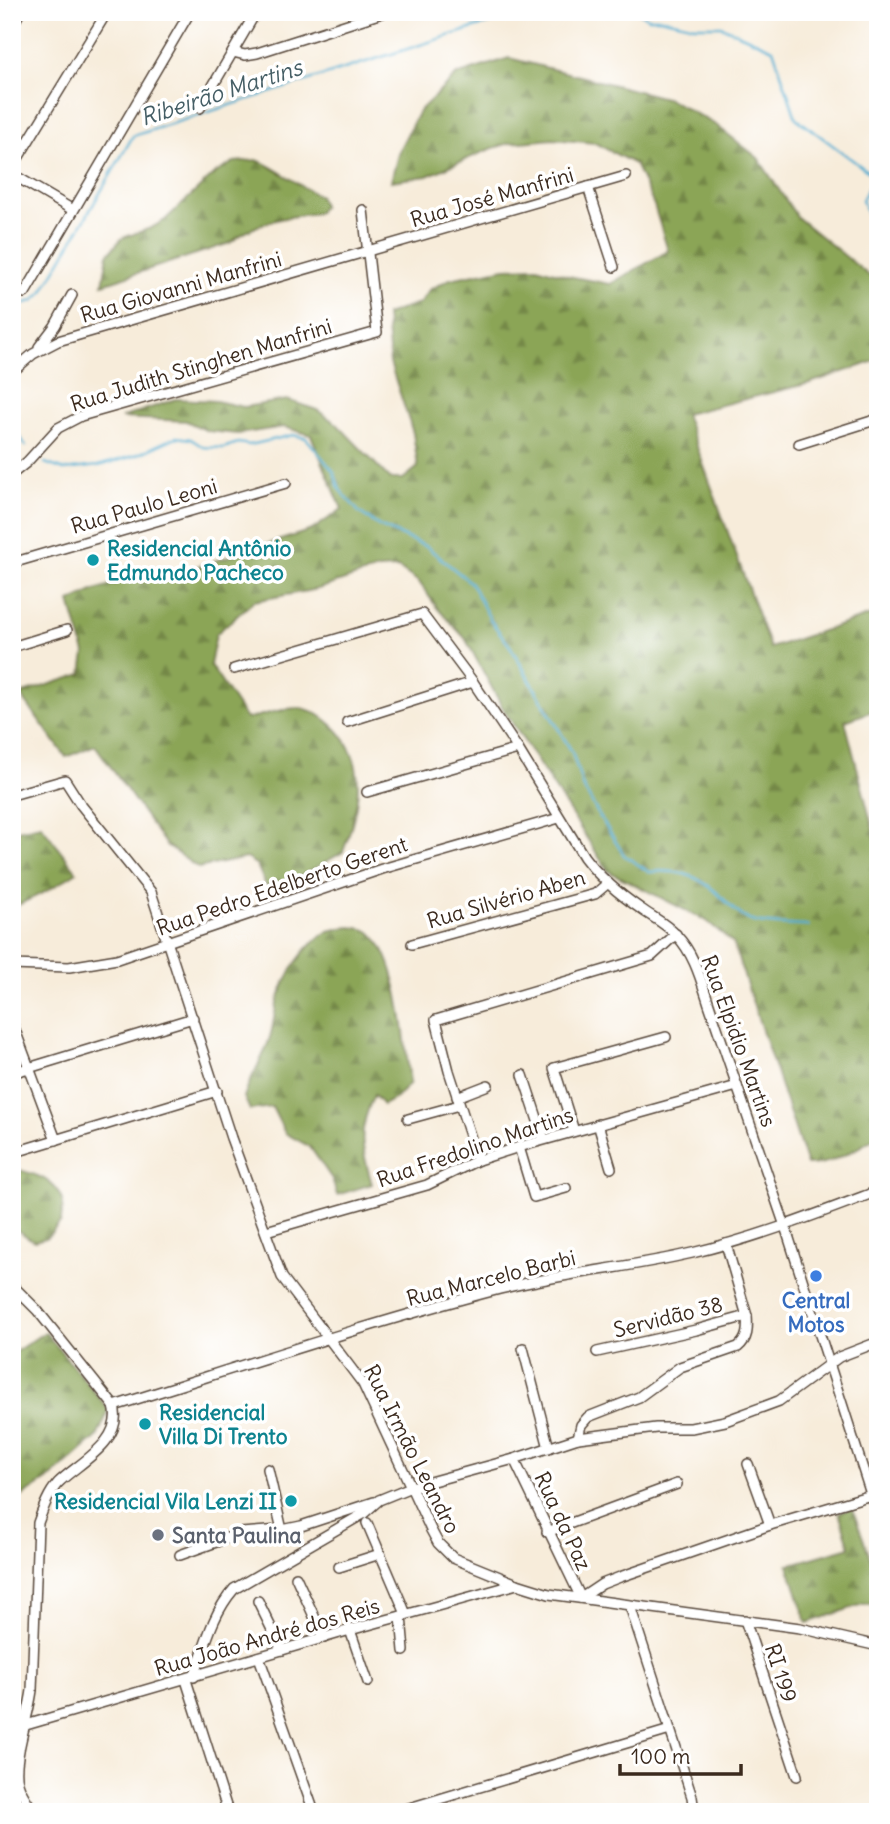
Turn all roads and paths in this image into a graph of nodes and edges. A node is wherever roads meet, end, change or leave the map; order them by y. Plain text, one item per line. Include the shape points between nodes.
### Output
1 (20, 12) edge
2 (107, 12) edge
3 (190, 12) edge
4 (256, 12) edge
5 (386, 12) edge
6 (12, 26) edge
7 (233, 52) junction
8 (200, 108) dead end
9 (12, 168) edge
10 (12, 174) edge
11 (626, 176) dead end
12 (588, 187) junction
13 (74, 210) junction
14 (363, 210) dead end
15 (367, 252) junction
16 (614, 267) dead end
17 (25, 293) dead end
18 (72, 295) dead end
19 (33, 354) junction
20 (12, 372) edge
21 (878, 419) edge
22 (799, 444) dead end
23 (12, 474) edge
24 (286, 483) dead end
25 (12, 563) edge
26 (67, 630) dead end
27 (12, 647) edge
28 (233, 669) dead end
29 (473, 682) junction
30 (347, 722) dead end
31 (518, 749) junction
32 (367, 792) dead end
33 (12, 795) edge
34 (559, 818) junction
35 (608, 883) junction
36 (676, 934) junction
37 (169, 943) junction
38 (412, 944) dead end
39 (12, 965) edge
40 (193, 1018) junction
41 (12, 1022) edge
42 (666, 1037) dead end
43 (29, 1068) junction
44 (12, 1073) edge
45 (523, 1075) dead end
46 (488, 1085) dead end
47 (737, 1086) junction
48 (217, 1091) junction
49 (458, 1101) junction
50 (408, 1119) dead end
51 (598, 1124) junction
52 (574, 1131) junction
53 (544, 1139) junction
54 (56, 1140) junction
55 (519, 1147) junction
56 (12, 1153) edge
57 (478, 1160) junction
58 (611, 1168) dead end
59 (566, 1188) dead end
60 (878, 1191) edge
61 (785, 1226) junction
62 (266, 1231) junction
63 (726, 1244) junction
64 (12, 1285) edge
65 (747, 1316) junction
66 (331, 1339) junction
67 (878, 1342) edge
68 (523, 1348) dead end
69 (597, 1352) dead end
70 (829, 1363) junction
71 (114, 1406) junction
72 (578, 1438) junction
73 (549, 1448) junction
74 (514, 1459) junction
75 (748, 1464) dead end
76 (268, 1469) dead end
77 (677, 1484) dead end
78 (411, 1486) junction
79 (874, 1495) edge
80 (379, 1500) junction
81 (878, 1516) edge
82 (367, 1523) dead end
83 (770, 1525) junction
84 (282, 1530) junction
85 (547, 1532) junction
86 (380, 1554) junction
87 (180, 1555) dead end
88 (339, 1567) dead end
89 (296, 1577) dead end
90 (517, 1584) junction
91 (581, 1598) junction
92 (258, 1601) dead end
93 (630, 1606) junction
94 (403, 1615) junction
95 (745, 1620) junction
96 (350, 1630) junction
97 (324, 1638) junction
98 (878, 1646) edge
99 (282, 1650) junction
100 (404, 1651) dead end
101 (260, 1657) junction
102 (190, 1678) junction
103 (368, 1682) dead end
104 (26, 1725) junction
105 (670, 1730) junction
106 (797, 1776) dead end
107 (687, 1811) edge
108 (34, 1812) edge
109 (228, 1812) edge
110 (314, 1812) edge
111 (396, 1812) edge

1 - 6 street
2 - 9 street
3 - 13 street
4 - 7 street
5 - 7 street via 257,53
7 - 8 street
10 - 13 street
11 - 12 street, Rua José Manfrini
12 - 15 street, Rua José Manfrini
12 - 16 street
13 - 17 street
14 - 15 street
15 - 19 street, Rua Giovanni Manfrini via 68,337
15 - 23 street, Rua Judith Stinghen Manfrini via 377,332 81,416 58,428
18 - 19 street
19 - 20 street, Rua Giovanni Manfrini
21 - 22 street
24 - 25 street, Rua Paulo Leoni
26 - 27 street
28 - 29 street, Rua Elpidio Martins via 422,614
29 - 30 street
29 - 31 street, Rua Elpidio Martins
31 - 32 street
31 - 34 street, Rua Elpidio Martins
33 - 37 street, Rua Irmão Leandro via 65,780 151,892
34 - 35 street, Rua Elpidio Martins via 584,857
34 - 37 street, Rua Pedro Edelberto Gerent via 369,874
35 - 36 street, Rua Elpidio Martins
35 - 38 street, Rua Silvério Aben via 595,894
36 - 47 street, Rua Elpidio Martins via 697,969
36 - 49 street via 652,956 436,1020
37 - 39 street, Rua Pedro Edelberto Gerent via 92,964
37 - 40 street, Rua Irmão Leandro
40 - 43 street
40 - 48 street, Rua Irmão Leandro
41 - 43 street
42 - 52 street via 554,1068
43 - 44 street
43 - 54 street
45 - 53 street
46 - 49 street
47 - 51 street, Rua Fredolino Martins
47 - 61 street, Rua Elpidio Martins
48 - 54 street
48 - 62 street, Rua Irmão Leandro
49 - 50 street
49 - 57 street
51 - 52 street, Rua Fredolino Martins
51 - 58 street
52 - 53 street, Rua Fredolino Martins
53 - 55 street, Rua Fredolino Martins
54 - 56 street
55 - 57 street, Rua Fredolino Martins
55 - 59 street via 534,1197
57 - 62 street, Rua Fredolino Martins via 427,1185
60 - 61 street, Rua Marcelo Barbi
61 - 63 street, Rua Marcelo Barbi
61 - 70 street, Rua Elpidio Martins
62 - 66 street, Rua Irmão Leandro via 288,1287
63 - 65 street
63 - 66 street, Rua Marcelo Barbi via 505,1288
64 - 71 street
65 - 69 street, Servidão 38
65 - 72 street via 747,1337 738,1347 680,1367 639,1397 588,1417
66 - 71 street, Rua Marcelo Barbi
66 - 78 street, Rua Irmão Leandro via 363,1384
67 - 70 street
68 - 73 street
70 - 72 street via 779,1401 725,1421
70 - 79 street, Rua Elpidio Martins
71 - 104 street via 116,1418 106,1441 57,1484 38,1523 32,1690
72 - 73 street
73 - 74 street
74 - 78 street
74 - 85 street, Rua da Paz
75 - 83 street
76 - 84 street
77 - 85 street
78 - 80 street
78 - 90 street, Rua Irmão Leandro via 446,1552
79 - 81 street, Rua Elpidio Martins
79 - 83 street
80 - 84 street
80 - 102 street via 363,1514 234,1589 214,1619
82 - 86 street
83 - 91 street via 620,1577
84 - 87 street via 241,1533
85 - 91 street, Rua da Paz
86 - 88 street
86 - 94 street
89 - 97 street
90 - 91 street, Rua Irmão Leandro
90 - 94 street, Rua João André dos Reis
91 - 93 street, Rua Irmão Leandro
92 - 99 street
93 - 95 street, Rua Irmão Leandro
93 - 105 street
94 - 96 street, Rua João André dos Reis
94 - 100 street
95 - 98 street, Rua Irmão Leandro
95 - 106 street, RI 199
96 - 97 street, Rua João André dos Reis
96 - 103 street
97 - 99 street, Rua João André dos Reis
99 - 101 street, Rua João André dos Reis
101 - 102 street, Rua João André dos Reis
101 - 110 street
102 - 104 street, Rua João André dos Reis
102 - 109 street
104 - 108 street via 16,1765 18,1782
105 - 107 street via 694,1804
105 - 111 street

